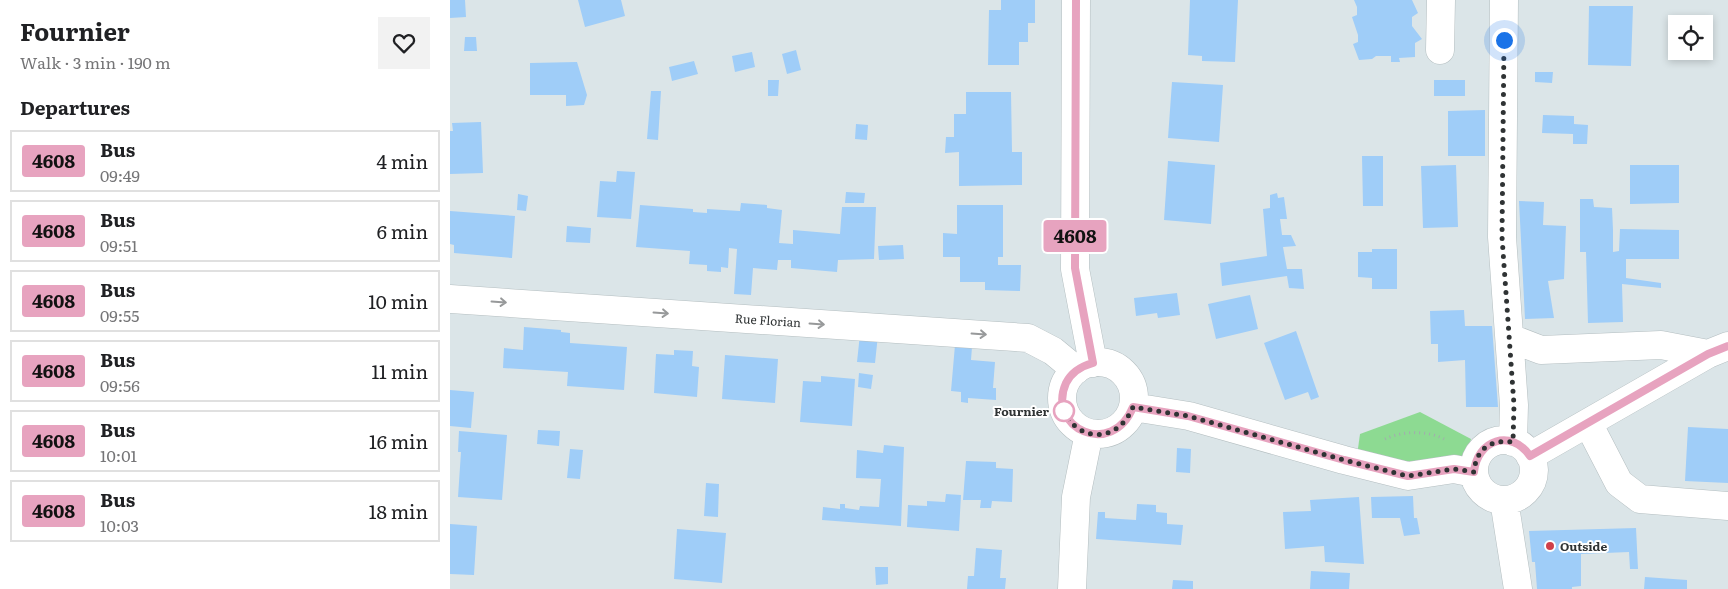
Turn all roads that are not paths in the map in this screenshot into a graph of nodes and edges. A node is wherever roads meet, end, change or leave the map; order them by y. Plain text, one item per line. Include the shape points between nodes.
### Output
1 (1076, 0) edge
2 (1441, 0) edge
3 (1504, 0) edge
4 (1440, 50) dead end
5 (450, 299) edge
6 (1510, 338) junction
7 (1718, 350) edge
8 (1085, 367) junction
9 (1133, 407) junction
10 (1588, 423) junction
11 (1089, 433) junction
12 (1521, 449) junction
13 (1474, 472) junction
14 (1504, 500) junction
15 (1728, 506) edge
16 (1072, 589) edge
17 (1518, 589) edge

1 - 8 street via 1075,268
2 - 4 street
3 - 6 street via 1502,237
5 -> 8 street, Rue Florian via 1028,338
6 - 7 street via 1541,350 1661,345
6 - 12 street via 1514,405
7 - 10 street
8 - 9 street via 1105,363 1124,374 1134,395
8 - 11 street via 1068,378 1062,400 1070,421
9 - 11 street via 1117,429 1100,434
9 - 13 street via 1188,416 1408,476 1454,469
10 - 12 street
10 - 15 street via 1619,483 1640,499
11 - 16 street via 1076,498
12 - 13 street via 1496,442 1488,445 1477,458
12 - 14 street via 1534,466 1530,486 1514,498
13 - 14 street via 1476,481 1487,495
14 - 17 street

